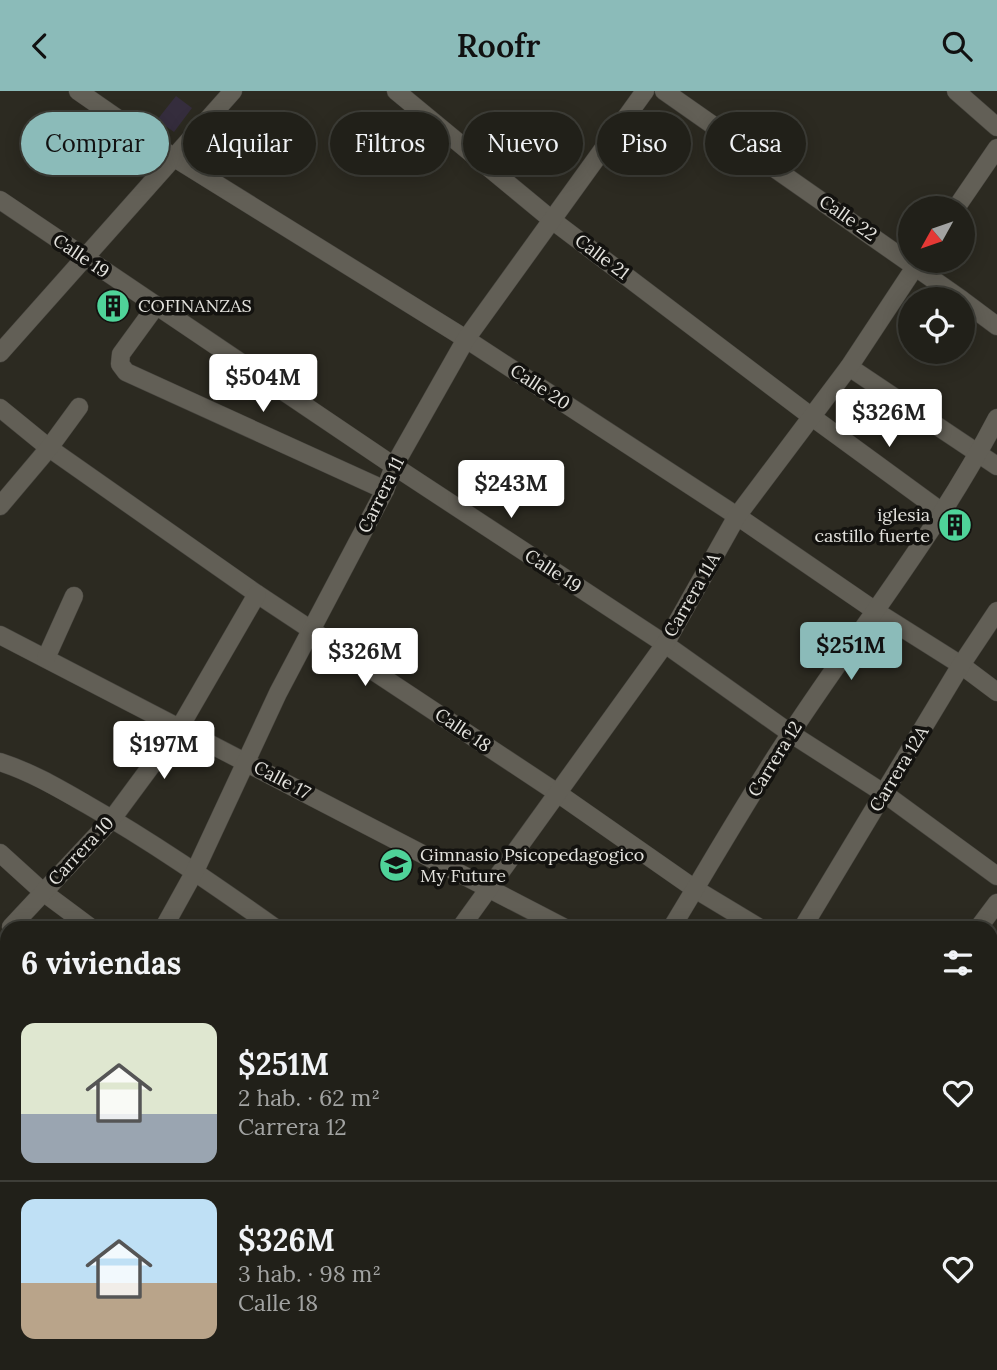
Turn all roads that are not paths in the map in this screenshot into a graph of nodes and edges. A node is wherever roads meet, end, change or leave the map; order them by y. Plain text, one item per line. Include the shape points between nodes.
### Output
1 (78, 91) edge
2 (233, 91) edge
3 (396, 91) edge
4 (646, 91) edge
5 (664, 91) edge
6 (956, 91) edge
7 (997, 127) edge
8 (997, 148) edge
9 (173, 157) junction
10 (964, 196) edge
11 (0, 200) edge
12 (552, 220) junction
13 (898, 249) edge
14 (84, 258) junction
15 (911, 273) edge
16 (930, 273) edge
17 (947, 287) edge
18 (156, 306) junction
19 (975, 310) edge
20 (997, 326) edge
21 (466, 339) junction
22 (0, 353) edge
23 (849, 367) junction
24 (79, 407) dead end
25 (0, 408) edge
26 (812, 417) junction
27 (997, 418) edge
28 (49, 448) junction
29 (978, 455) junction
30 (394, 466) junction
31 (997, 466) edge
32 (385, 490) junction
33 (0, 506) edge
34 (942, 512) junction
35 (737, 516) junction
36 (257, 594) junction
37 (74, 596) dead end
38 (997, 611) edge
39 (877, 612) junction
40 (311, 629) junction
41 (0, 635) edge
42 (664, 644) junction
43 (46, 658) junction
44 (961, 666) junction
45 (997, 692) edge
46 (180, 727) junction
47 (790, 733) junction
48 (0, 762) edge
49 (248, 762) junction
50 (556, 792) junction
51 (885, 794) junction
52 (112, 819) junction
53 (0, 853) edge
54 (195, 871) junction
55 (997, 876) edge
56 (488, 888) junction
57 (695, 889) junction
58 (43, 892) junction
59 (997, 903) edge
60 (16, 921) edge
61 (82, 921) edge
62 (167, 921) edge
63 (266, 921) edge
64 (464, 921) edge
65 (551, 921) edge
66 (676, 921) edge
67 (748, 921) edge
68 (807, 921) edge
69 (984, 921) edge

1 - 9 street, Calle 20
2 - 9 street
3 - 12 street, Calle 21
4 - 12 street, Carrera 11
5 - 13 street, Calle 22
6 - 7 street
8 - 10 street
9 - 14 street
9 - 21 street, Calle 20
11 - 14 street, Calle 19
12 - 21 street, Carrera 11
12 - 26 street, Calle 21
14 - 18 street, Calle 19
14 - 22 street
15 - 23 street, Carrera 11A
16 - 17 street, Calle 22
18 - 30 street, Calle 19
18 - 32 street via 121,354 120,364 126,372
19 - 20 street, Calle 22
21 - 30 street, Carrera 11
21 - 35 street, Calle 20
23 - 26 street, Carrera 11A
23 - 29 street
24 - 28 street
25 - 28 street, Calle 18
26 - 34 street, Calle 21
26 - 35 street, Carrera 11A
27 - 29 street, Carrera 12
28 - 33 street
28 - 36 street, Calle 18
29 - 31 street
29 - 34 street, Carrera 12
30 - 32 street, Carrera 11
30 - 42 street, Calle 19
32 - 40 street, Carrera 11
34 - 39 street, Carrera 12
35 - 39 street, Calle 20
35 - 42 street, Carrera 11A
36 - 40 street, Calle 18
36 - 46 street, Carrera 10
37 - 43 street
38 - 44 street, Carrera 12A
39 - 44 street, Calle 20
39 - 47 street, Carrera 12
40 - 49 street, Carrera 11
40 - 50 street, Calle 18
41 - 43 street, Calle 17
42 - 47 street, Calle 19
42 - 50 street, Carrera 11A
43 - 46 street, Calle 17
44 - 45 street, Calle 20
44 - 51 street, Carrera 12A
46 - 49 street, Calle 17
46 - 52 street, Carrera 10
47 - 51 street, Calle 19
47 - 57 street, Carrera 12
48 - 52 street via 27,771
49 - 54 street, Carrera 11
49 - 56 street, Calle 17
50 - 56 street, Carrera 11A
50 - 57 street, Calle 18
51 - 55 street, Calle 19
51 - 68 street, Carrera 12A
52 - 54 street
52 - 58 street, Carrera 10
53 - 58 street
54 - 62 street, Carrera 11
54 - 63 street
56 - 64 street, Carrera 11A
56 - 65 street, Calle 17
57 - 66 street, Carrera 12
57 - 67 street, Calle 18
58 - 60 street, Carrera 10
58 - 61 street
59 - 69 street

